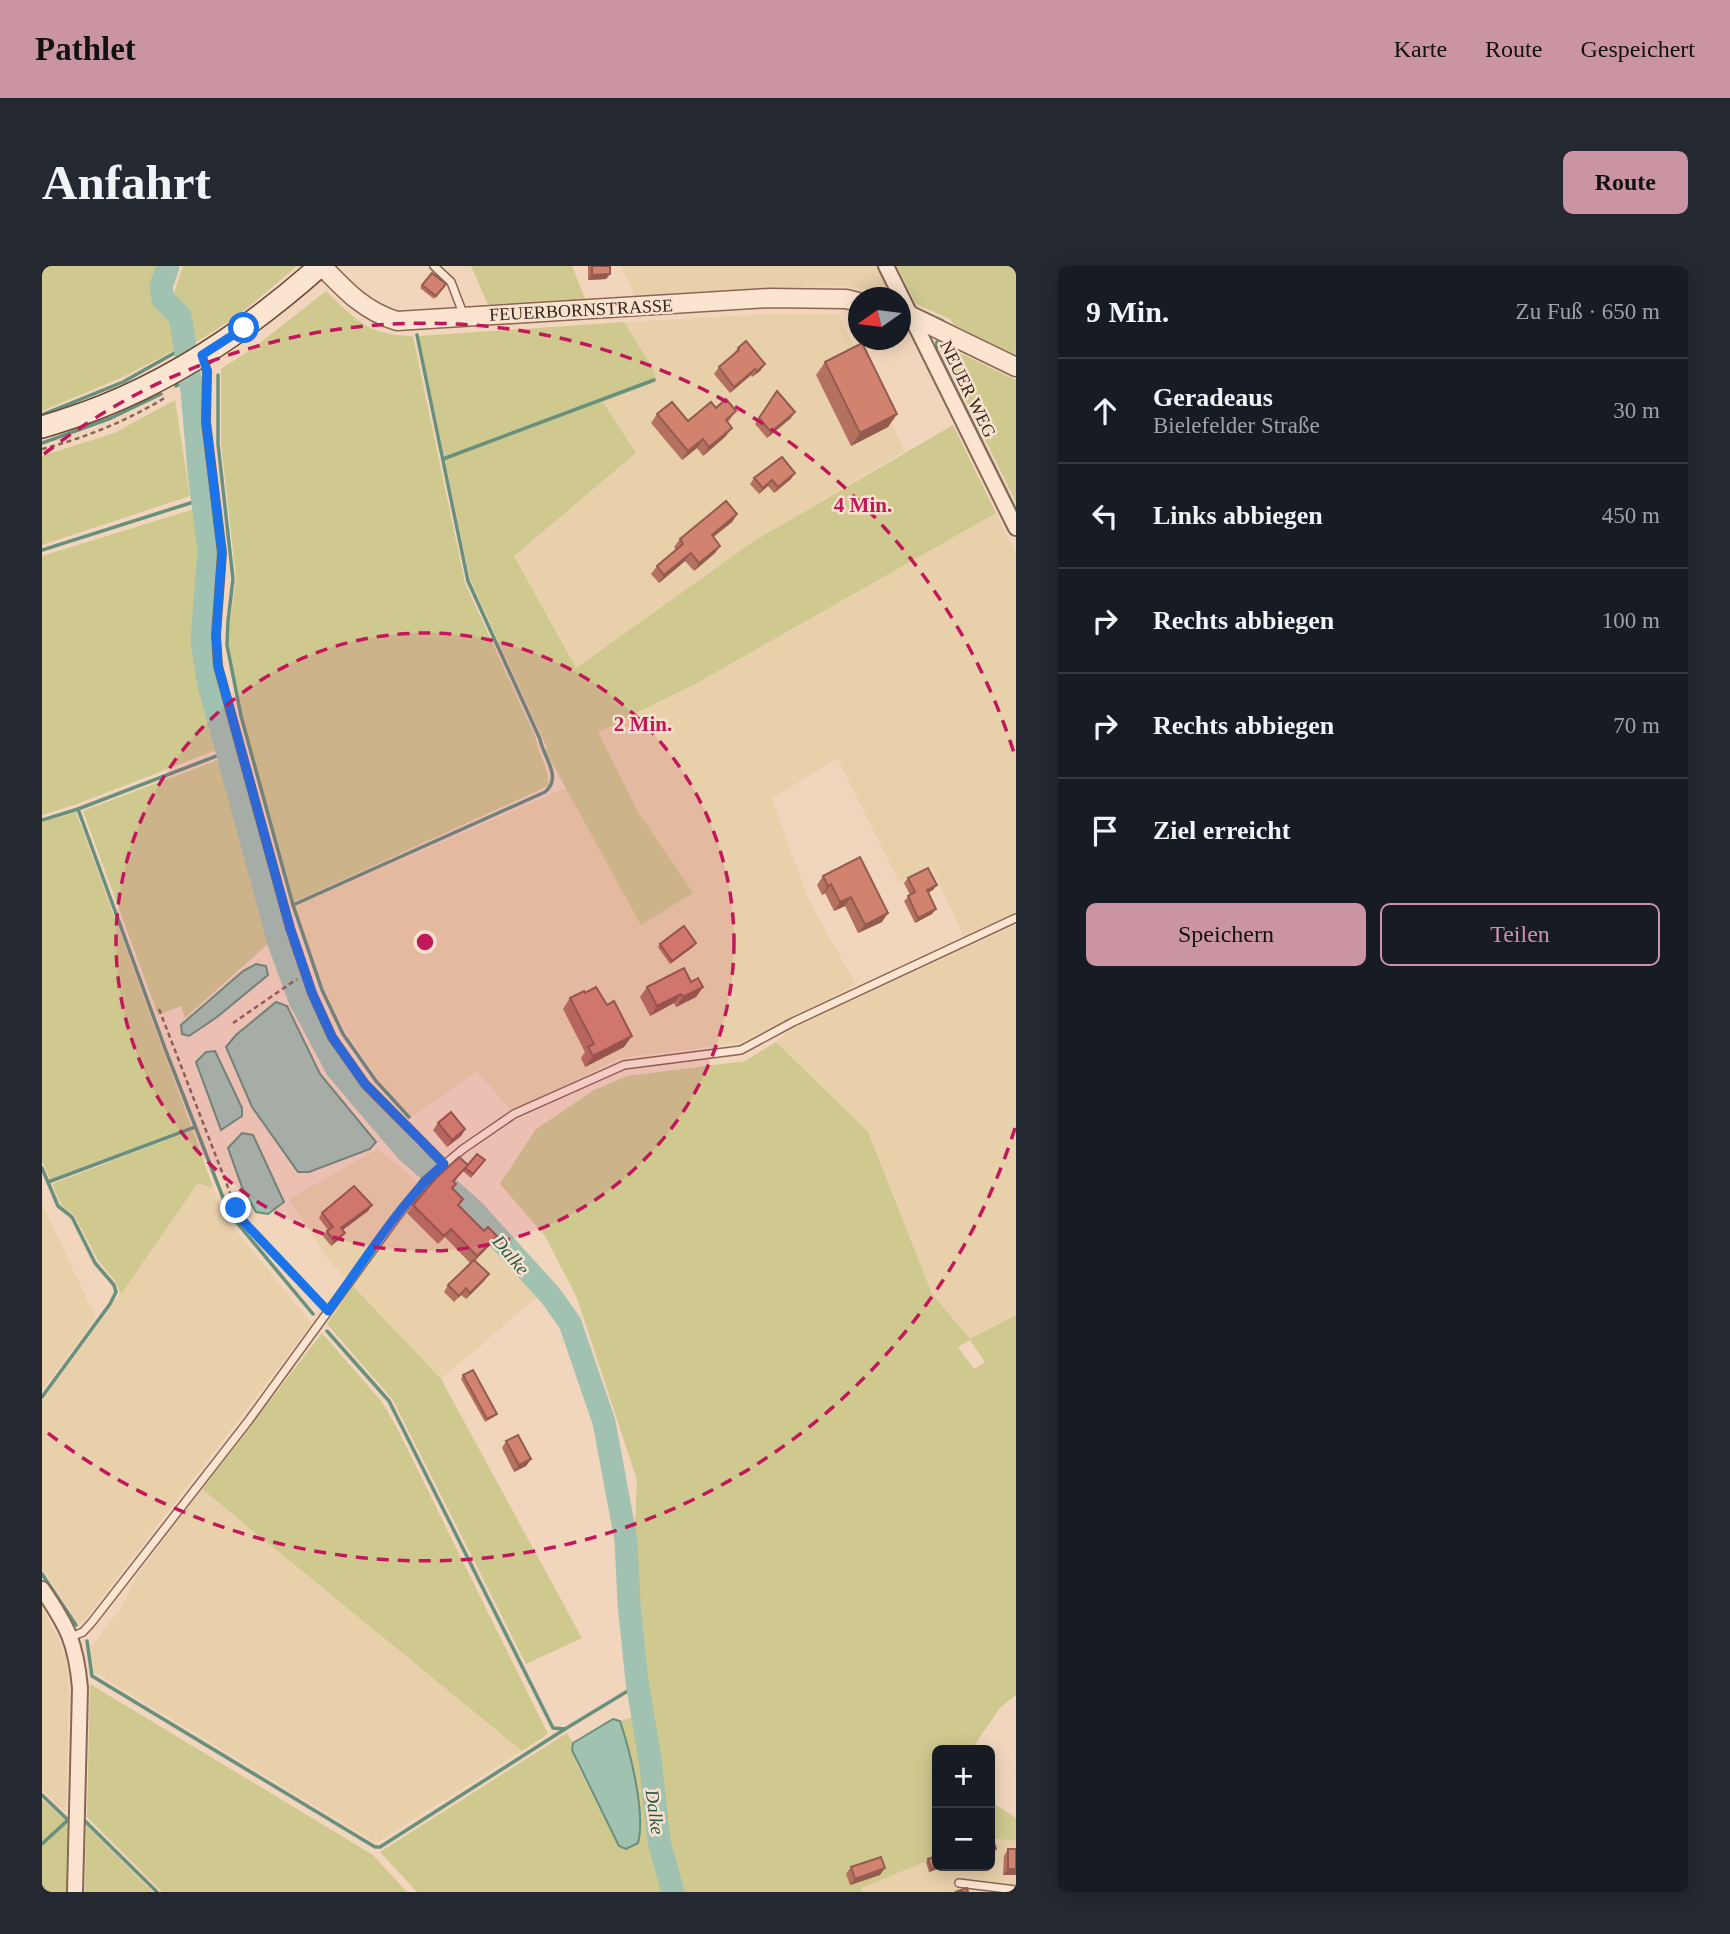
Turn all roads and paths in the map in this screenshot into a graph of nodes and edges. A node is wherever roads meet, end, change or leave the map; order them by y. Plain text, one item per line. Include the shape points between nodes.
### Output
1 (321, 266) edge
2 (434, 266) edge
3 (886, 266) edge
4 (895, 287) edge
5 (848, 299) edge
6 (465, 317) junction
7 (911, 317) edge
8 (911, 325) edge
9 (200, 356) junction
10 (1016, 367) edge
11 (172, 382) junction
12 (42, 428) edge
13 (42, 449) edge
14 (1016, 528) edge
15 (1016, 918) edge
16 (299, 978) dead end
17 (159, 1009) dead end
18 (233, 1023) dead end
19 (444, 1164) junction
20 (328, 1311) junction
21 (42, 1589) edge
22 (71, 1637) junction
23 (960, 1883) dead end
24 (1016, 1890) edge
25 (75, 1892) edge

1 - 6 street, FEUERBORNSTRASSE via 359,303 397,321
1 - 9 main road via 244,328
2 - 6 lane via 451,282
3 - 4 street, NEUER WEG
5 - 6 street, FEUERBORNSTRASSE via 769,298
7 - 10 street
8 - 14 street, NEUER WEG
9 - 11 main road
9 - 19 lane via 207,371 206,422 222,553 218,666 290,928 332,1037 365,1084
11 - 12 main road
11 - 13 path via 145,409
15 - 19 lane via 741,1050 624,1065 514,1114
16 - 18 path
17 - 20 path via 236,1208
19 - 20 lane via 425,1181
20 - 22 lane via 92,1622
21 - 22 street
22 - 25 street via 79,1688
23 - 24 lane

